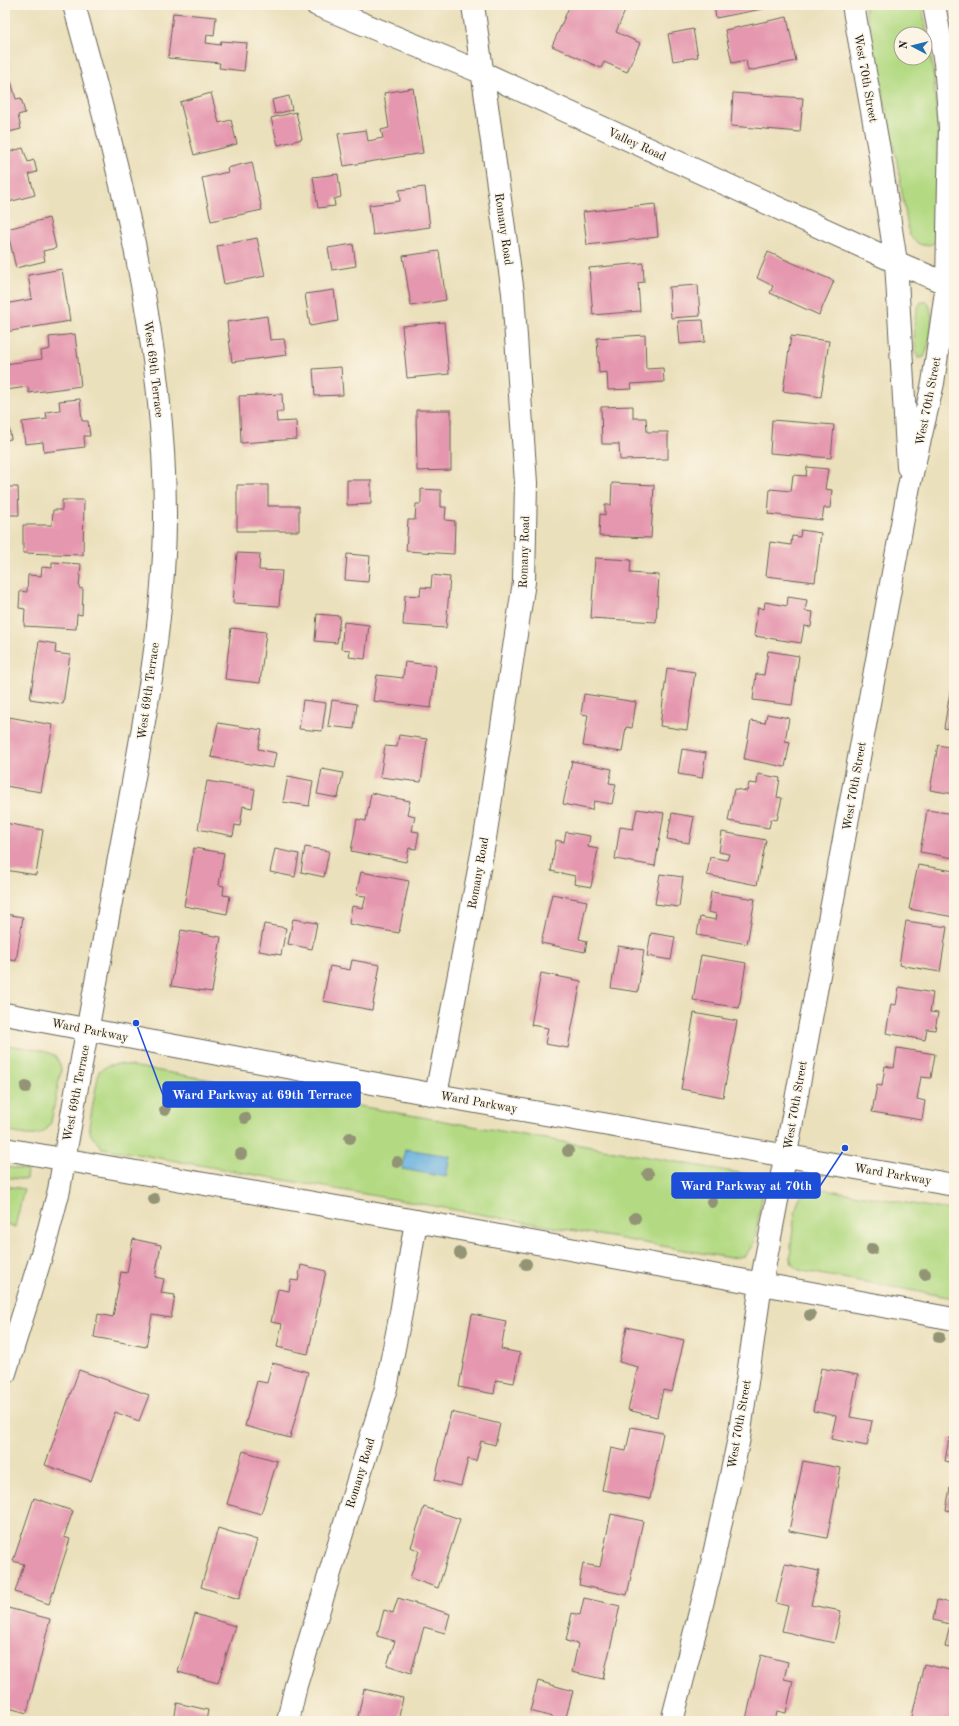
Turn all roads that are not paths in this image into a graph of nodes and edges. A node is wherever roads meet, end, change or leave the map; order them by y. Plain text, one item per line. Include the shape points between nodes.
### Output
1 (74, 5) edge
2 (317, 5) edge
3 (473, 5) edge
4 (853, 5) edge
5 (934, 5) edge
6 (483, 73) junction
7 (896, 262) junction
8 (951, 285) edge
9 (909, 486) junction
10 (5, 1014) edge
11 (88, 1030) junction
12 (436, 1095) junction
13 (5, 1149) edge
14 (786, 1155) junction
15 (64, 1160) junction
16 (954, 1186) edge
17 (416, 1221) junction
18 (761, 1284) junction
19 (954, 1319) edge
20 (5, 1373) edge
21 (288, 1721) edge
22 (672, 1721) edge

1 - 11 street, West 69th Terrace via 108,128 133,234 146,310 162,436 164,523 159,612 144,721
2 - 6 street, Valley Road
3 - 6 street, Romany Road
4 - 7 street, West 70th Street
5 - 8 street, West 70th Street via 945,63 950,128
6 - 7 street, Valley Road
6 - 12 street, Romany Road via 513,293 526,483 524,582 485,838
7 - 8 street, Valley Road
7 - 9 street, West 70th Street
8 - 9 street, West 70th Street via 934,383
9 - 14 street, West 70th Street
10 - 11 street, Ward Parkway
11 - 12 street, Ward Parkway
11 - 15 street, West 69th Terrace
12 - 14 street, Ward Parkway
13 - 15 street
14 - 16 street, Ward Parkway
14 - 18 street, West 70th Street
15 - 17 street
15 - 20 street, West 69th Terrace via 45,1244
17 - 18 street
17 - 21 street, Romany Road via 386,1388 296,1685
18 - 19 street
18 - 22 street, West 70th Street via 738,1438 710,1573

